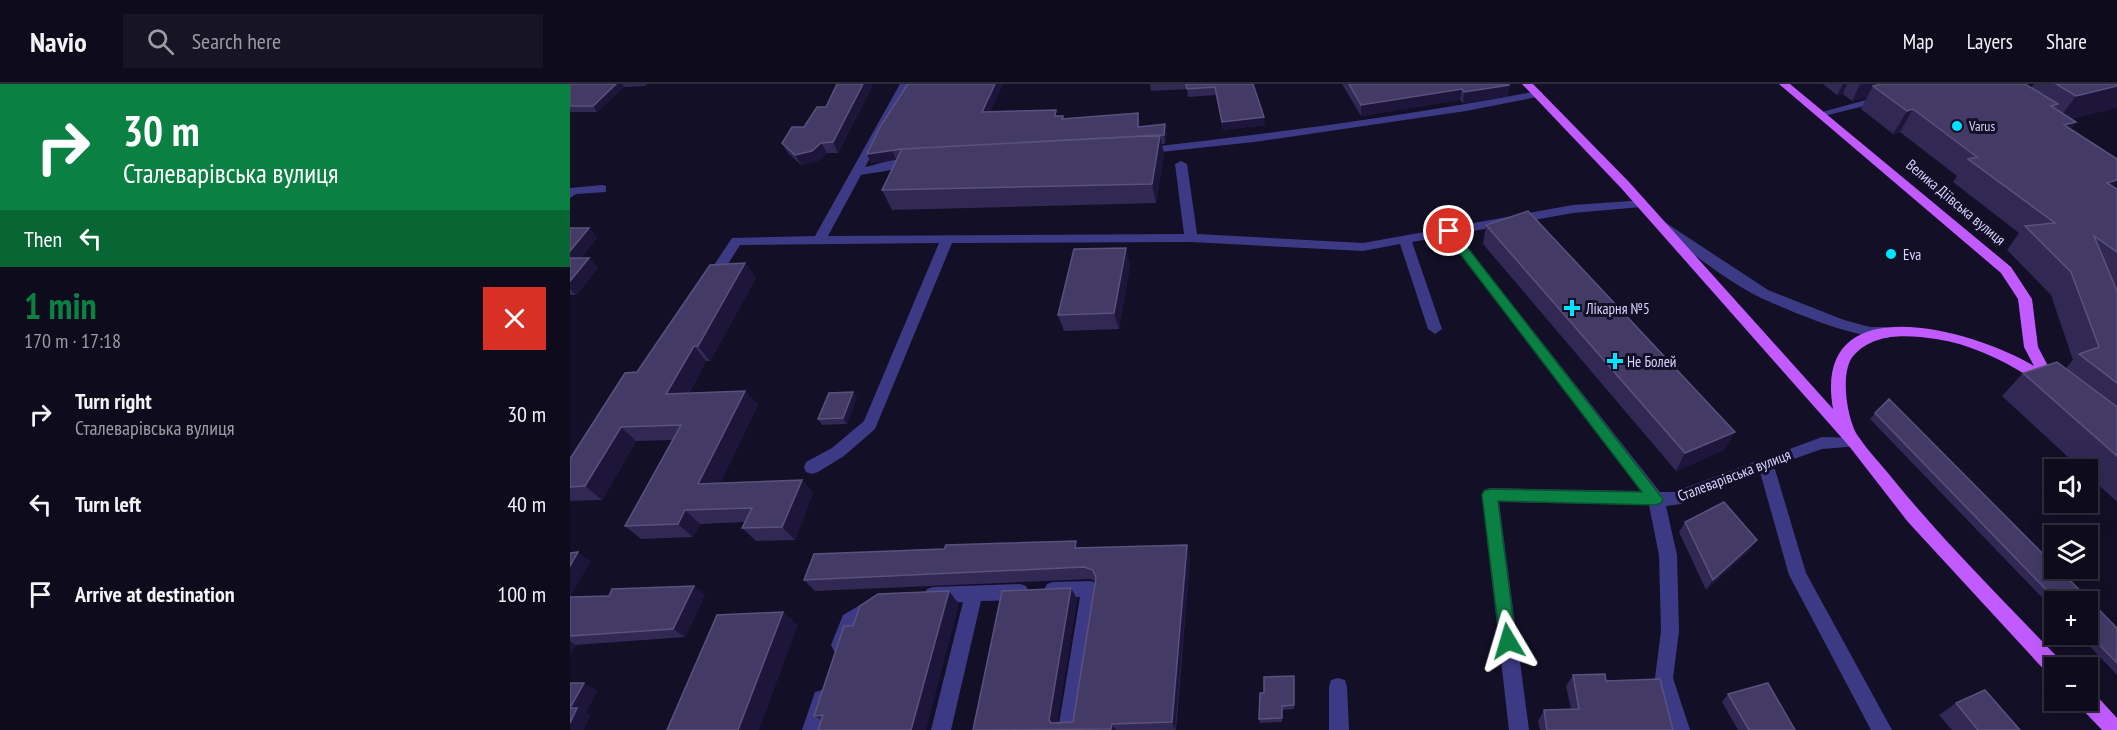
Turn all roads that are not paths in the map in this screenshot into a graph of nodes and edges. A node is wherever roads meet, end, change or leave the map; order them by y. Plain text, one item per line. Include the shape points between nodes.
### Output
1 (905, 84) edge
2 (1527, 84) edge
3 (1784, 84) edge
4 (1538, 94) junction
5 (1901, 94) edge
6 (1820, 114) junction
7 (1132, 151) edge
8 (932, 162) edge
9 (1181, 165) dead end
10 (855, 174) junction
11 (602, 189) dead end
12 (572, 193) edge
13 (1641, 203) junction
14 (1656, 220) junction
15 (1449, 231) junction
16 (1191, 238) junction
17 (1405, 239) junction
18 (819, 240) junction
19 (947, 240) junction
20 (704, 290) edge
21 (1435, 329) dead end
22 (1886, 332) junction
23 (1854, 442) junction
24 (1765, 463) junction
25 (812, 466) dead end
26 (1656, 499) junction
27 (974, 594) junction
28 (919, 596) edge
29 (886, 597) edge
30 (2045, 657) edge
31 (834, 665) edge
32 (826, 686) edge
33 (1338, 687) dead end
34 (2097, 711) edge
35 (812, 730) edge
36 (941, 730) edge
37 (1068, 730) edge
38 (1339, 730) edge
39 (1519, 730) edge
40 (1680, 730) edge
41 (1882, 730) edge
42 (2115, 730) edge

1 - 10 street
2 - 4 main road, Велика Діївська вулиця
3 - 6 main road, Велика Діївська вулиця
4 - 7 street via 1254,139
4 - 13 main road, Велика Діївська вулиця
5 - 6 street
6 - 22 main road, Велика Діївська вулиця via 2006,270 2025,299 2031,347 2055,387 1986,347 1941,335
8 - 10 street
9 - 16 street
10 - 18 street
11 - 12 street
13 - 14 main road, Велика Діївська вулиця
13 - 15 street via 1573,208
14 - 22 street, Велика Діївська вулиця via 1763,293 1840,324
14 - 23 main road, Велика Діївська вулиця
15 - 17 street
15 - 26 street
16 - 17 street via 1363,247
16 - 19 street
17 - 21 street
18 - 19 street
18 - 20 street via 736,241
19 - 25 street via 870,425 838,452
22 - 23 main road, Велика Діївська вулиця via 1864,339 1850,349 1841,363 1839,401
23 - 24 street, Сталеварівська вулиця via 1822,443
23 - 30 main road, Велика Діївська вулиця via 1914,517
24 - 26 street, Сталеварівська вулиця via 1675,499
24 - 41 street via 1798,575
26 - 39 street, Сталеварівська вулиця via 1490,495
26 - 40 street via 1668,555 1670,631 1664,678
27 - 28 street
27 - 36 street
27 - 37 street via 1090,589
29 - 31 street via 849,621
32 - 35 street
33 - 38 street
34 - 42 main road

